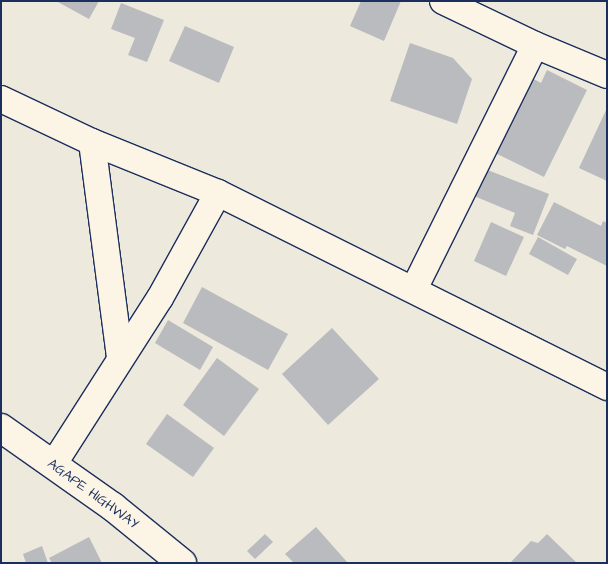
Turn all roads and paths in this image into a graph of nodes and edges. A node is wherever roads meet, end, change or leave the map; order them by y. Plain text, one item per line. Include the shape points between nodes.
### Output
1 (443, 1) edge
2 (535, 46) junction
3 (607, 75) edge
4 (1, 99) edge
5 (92, 142) junction
6 (218, 194) junction
7 (414, 290) junction
8 (120, 358) junction
9 (607, 387) edge
10 (1, 428) edge
11 (53, 465) junction
12 (182, 563) edge

1 - 2 street
2 - 3 street
2 - 7 street
4 - 5 street
5 - 6 street
5 - 8 street
6 - 7 street
6 - 8 street via 160,298
7 - 9 street
8 - 11 street
10 - 11 street, AGAPE HIGHWAY
11 - 12 street, AGAPE HIGHWAY via 113,507

